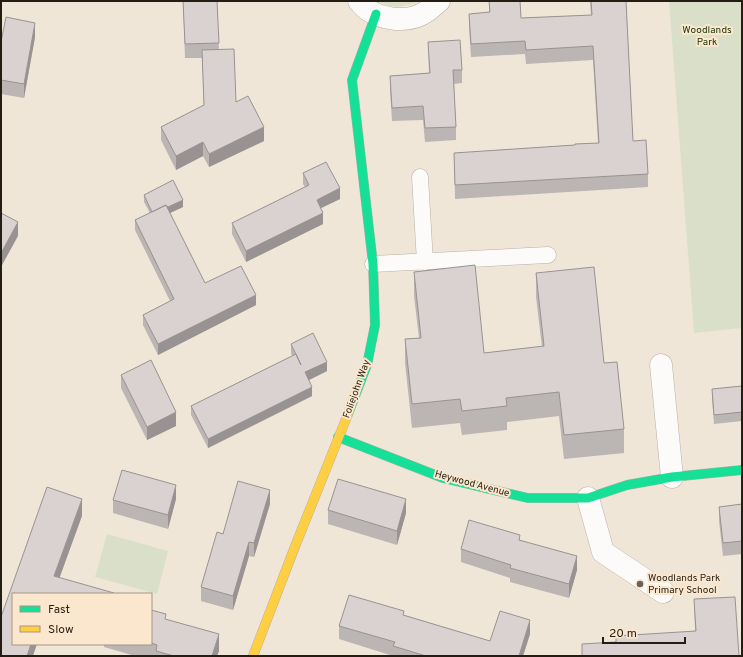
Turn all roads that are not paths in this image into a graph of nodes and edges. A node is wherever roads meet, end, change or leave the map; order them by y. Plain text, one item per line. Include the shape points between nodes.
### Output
1 (439, 1) edge
2 (368, 8) edge
3 (420, 177) dead end
4 (548, 255) dead end
5 (425, 262) junction
6 (372, 264) junction
7 (661, 365) dead end
8 (338, 437) junction
9 (742, 470) edge
10 (672, 477) junction
11 (588, 498) junction
12 (663, 592) dead end
13 (252, 656) edge

1 - 2 street, Foliejohn Way via 426,12 410,18 393,19
2 - 6 street, Foliejohn Way via 352,80
3 - 5 lane
4 - 5 lane
5 - 6 lane
6 - 8 street, Foliejohn Way via 375,325 367,365
7 - 10 street
8 - 11 street, Heywood Avenue via 443,478 528,498
8 - 13 street, Foliejohn Way
9 - 10 street, Heywood Avenue
10 - 11 street, Heywood Avenue via 627,485
11 - 12 street via 603,552

